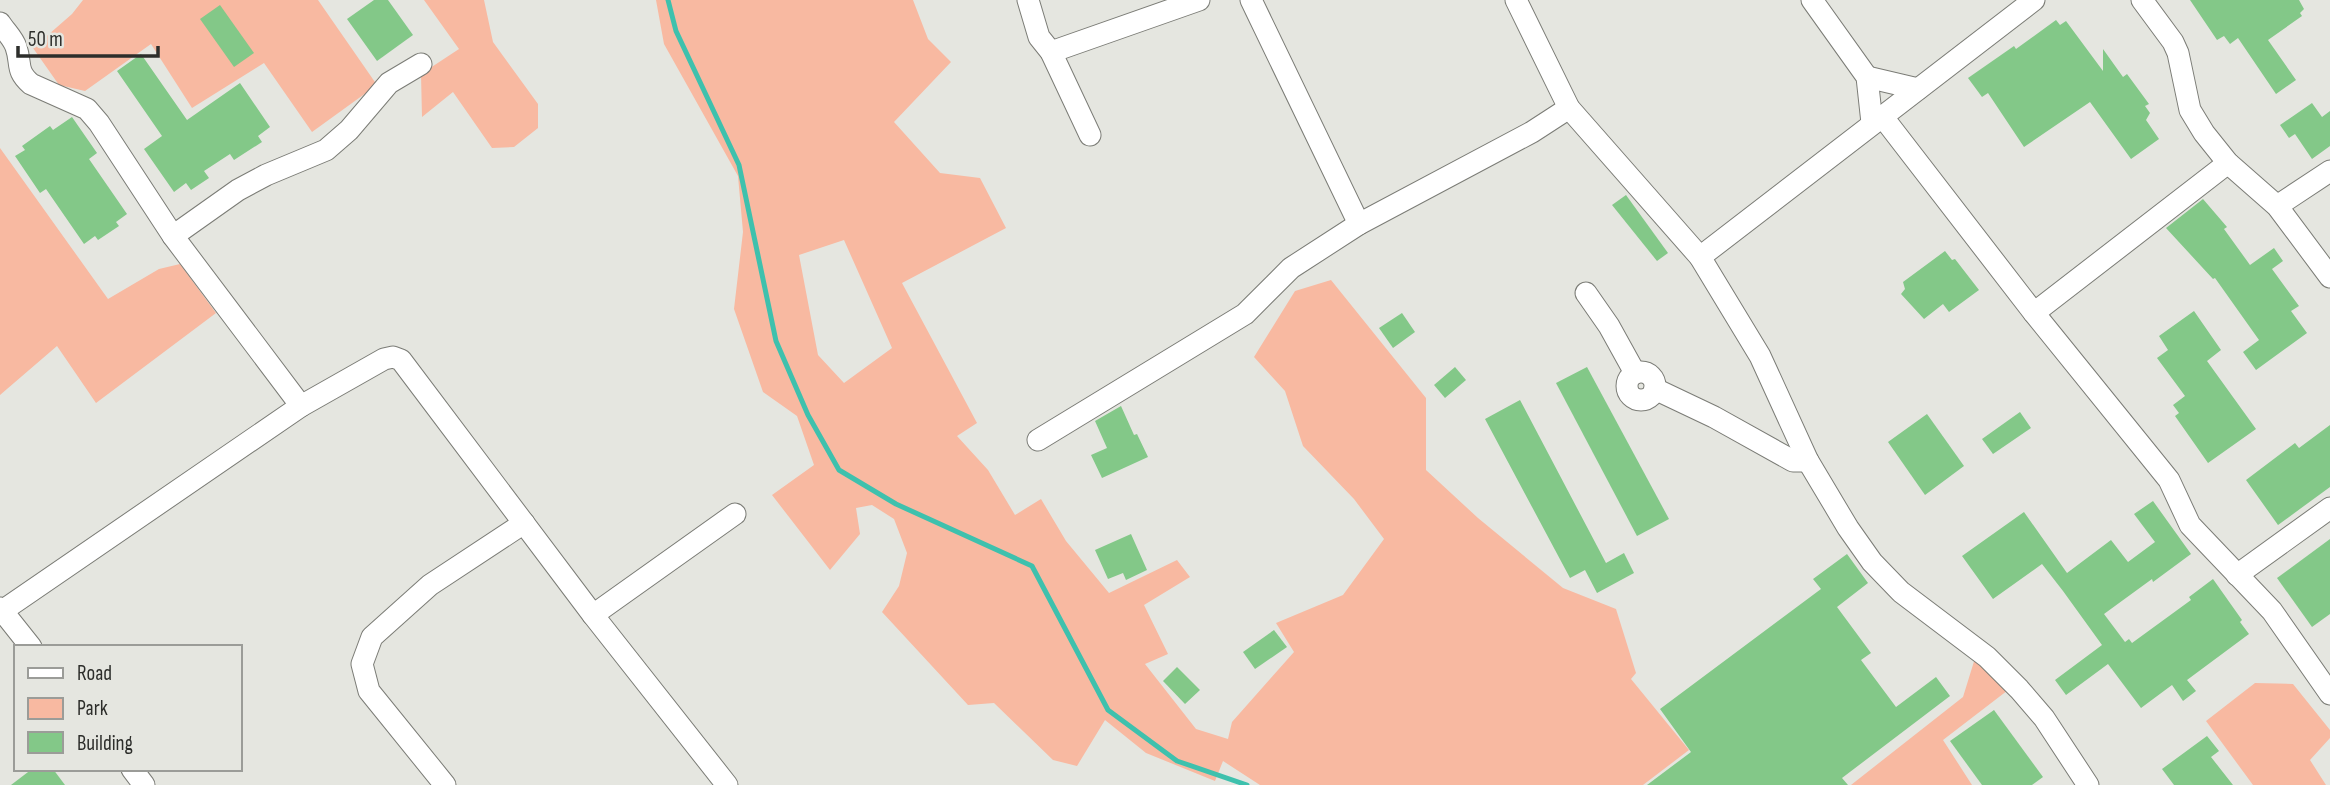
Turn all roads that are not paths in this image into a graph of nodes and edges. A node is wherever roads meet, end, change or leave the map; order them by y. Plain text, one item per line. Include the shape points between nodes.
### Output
1 (1028, 0) edge
2 (1199, 0) edge
3 (1251, 0) edge
4 (1516, 0) edge
5 (1812, 0) edge
6 (2034, 0) edge
7 (2142, 0) edge
8 (0, 23) edge
9 (1051, 52) junction
10 (421, 64) dead end
11 (1867, 77) junction
12 (1919, 89) junction
13 (1569, 108) junction
14 (1877, 120) junction
15 (1090, 135) dead end
16 (2228, 163) junction
17 (2330, 171) edge
18 (2277, 206) junction
19 (1359, 224) junction
20 (173, 236) junction
21 (1700, 257) junction
22 (2330, 277) edge
23 (1586, 293) dead end
24 (2034, 313) junction
25 (301, 406) junction
26 (1038, 440) dead end
27 (1808, 461) junction
28 (2330, 508) edge
29 (735, 514) dead end
30 (524, 523) junction
31 (2236, 575) junction
32 (1, 609) edge
33 (593, 615) junction
34 (30, 645) edge
35 (2330, 694) edge
36 (134, 771) edge
37 (145, 785) edge
38 (445, 785) edge
39 (727, 785) edge
40 (2088, 785) edge

1 - 9 street via 1039,37
2 - 9 street
3 - 19 street
4 - 13 street
5 - 11 street
6 - 12 street
7 - 16 street via 2178,54 2190,110
8 - 20 street via 16,45 24,78 87,109
9 - 15 street
10 - 20 street via 389,83 326,150 238,190
11 - 12 street
11 - 14 street
12 - 14 street
13 - 19 street
13 - 21 street
14 - 21 street
14 - 24 street
16 - 18 street
16 - 24 street
17 - 18 street
18 - 22 street
19 - 26 street via 1290,268 1245,314
20 - 25 street
21 - 27 street via 1760,356
23 - 27 street via 1635,373 1647,373 1655,389 1793,461
24 - 31 street via 2169,480 2190,525
25 - 30 street via 384,359 401,360
25 - 32 street
27 - 40 street via 1872,562 1901,592 1987,657 2019,689
28 - 31 street
29 - 33 street
30 - 33 street
30 - 38 street via 430,584 372,636 362,664 369,691
31 - 35 street via 2272,611
32 - 34 street
33 - 39 street
36 - 37 street

